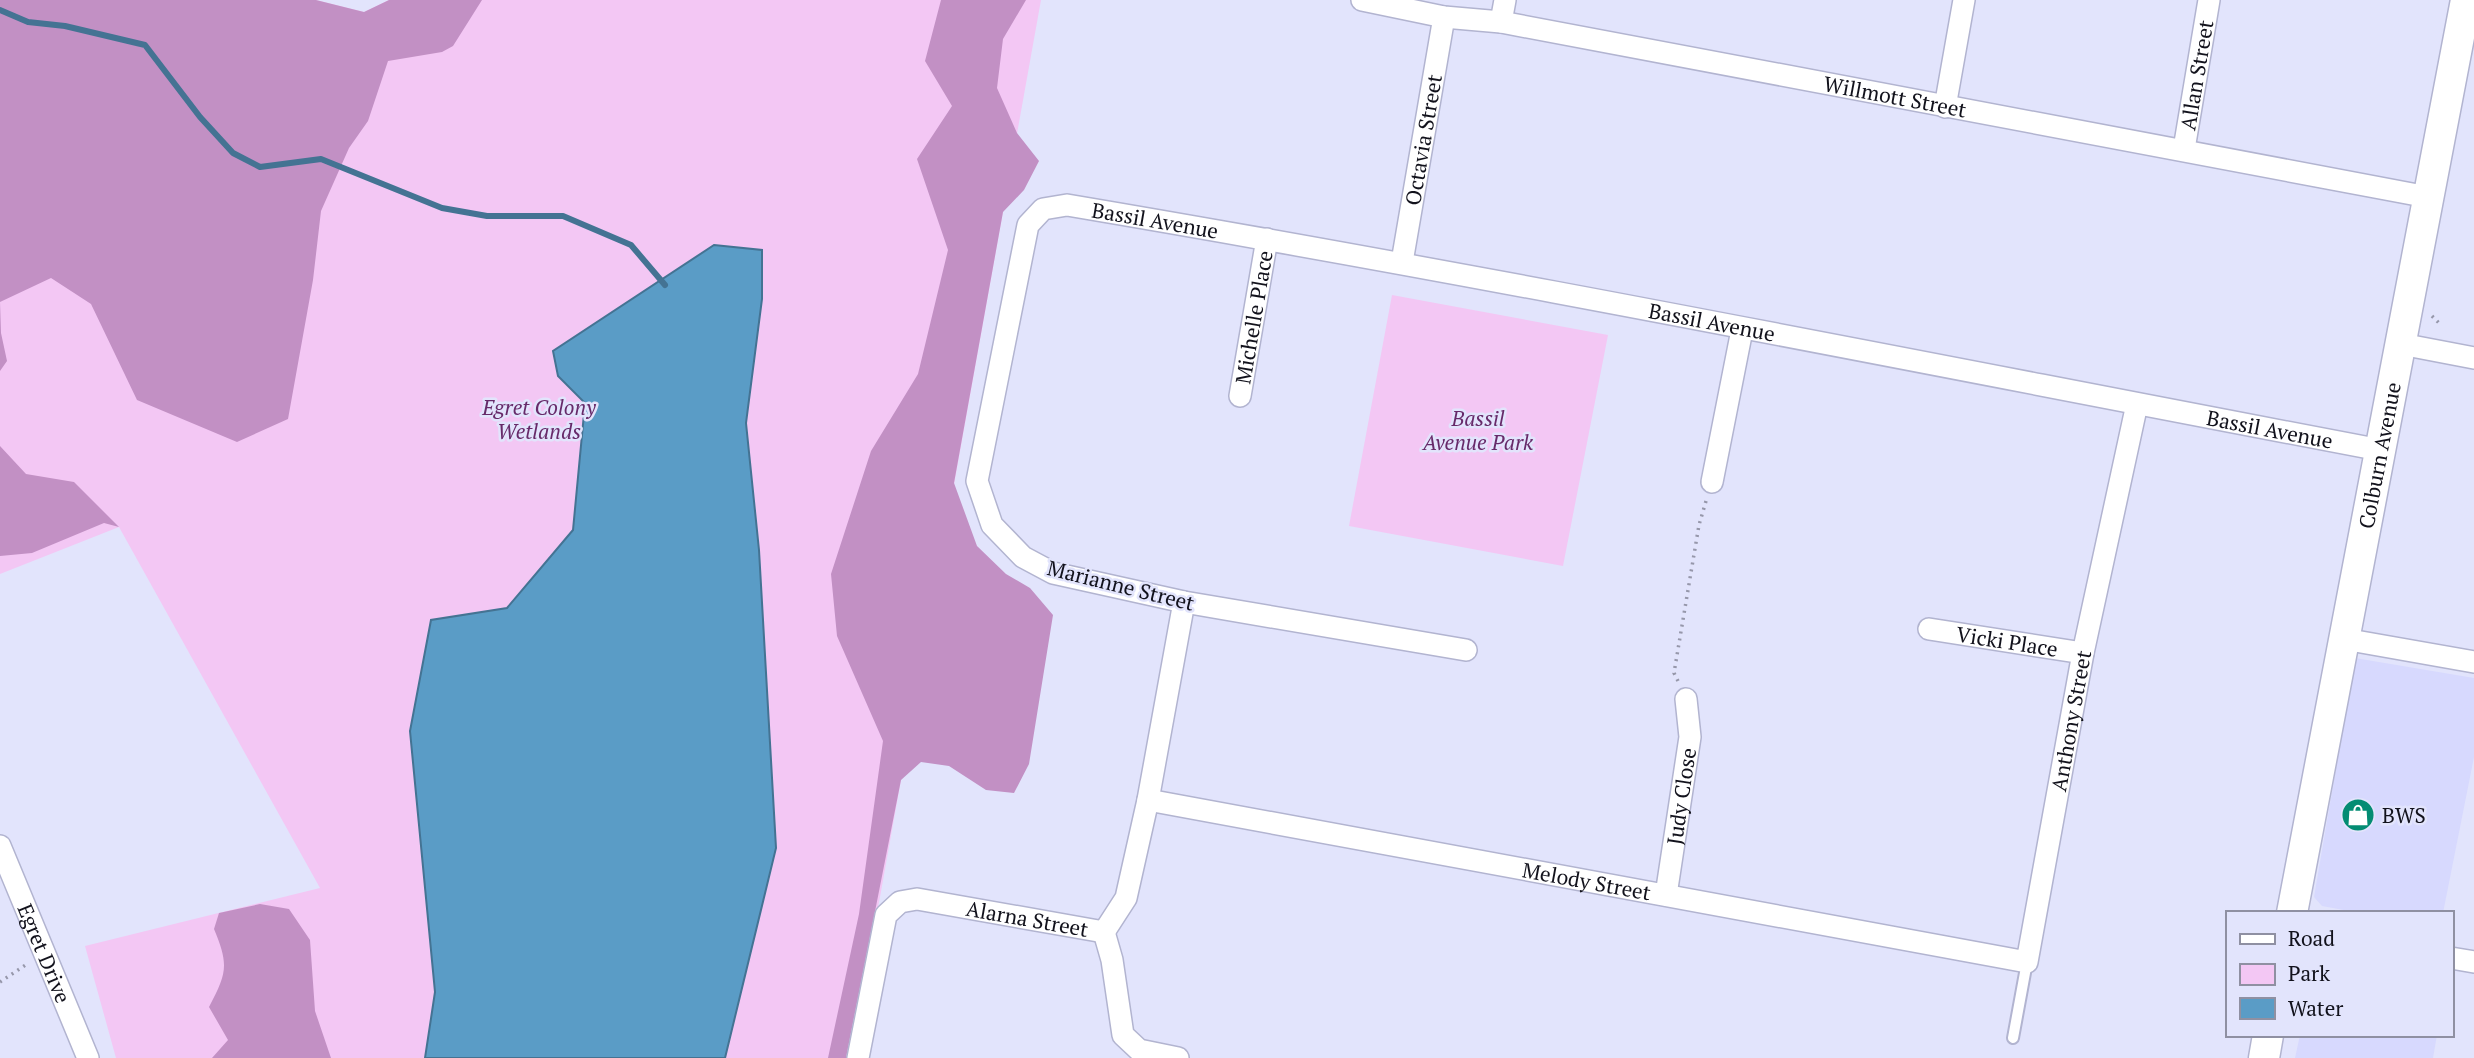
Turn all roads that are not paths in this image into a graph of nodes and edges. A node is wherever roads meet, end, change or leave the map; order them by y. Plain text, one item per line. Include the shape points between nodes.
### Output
1 (1362, 0) edge
2 (1505, 0) edge
3 (1964, 0) edge
4 (2209, 0) edge
5 (2466, 0) edge
6 (1444, 17) junction
7 (1502, 22) junction
8 (1945, 107) junction
9 (2185, 149) junction
10 (2428, 197) junction
11 (1043, 209) joint
12 (1267, 239) junction
13 (1402, 262) junction
14 (1742, 330) junction
15 (2401, 344) junction
16 (2474, 358) edge
17 (1240, 396) dead end
18 (2137, 404) junction
19 (2380, 450) junction
20 (1712, 482) road end
21 (1184, 602) junction
22 (1929, 628) dead end
23 (2344, 639) junction
24 (1466, 650) dead end
25 (2083, 653) junction
26 (2474, 662) edge
27 (1686, 699) road end
28 (1148, 800) junction
29 (0, 846) edge
30 (1666, 895) junction
31 (2292, 911) edge
32 (1104, 932) junction
33 (2453, 958) edge
34 (2027, 962) junction
35 (2474, 962) edge
36 (2268, 1037) edge
37 (2013, 1038) dead end
38 (88, 1058) edge
39 (858, 1058) edge
40 (1178, 1058) edge
41 (2264, 1058) edge

1 - 6 street, Willmott Street
2 - 7 street
3 - 8 street
4 - 9 street, Allan Street
5 - 10 main road, Colburn Avenue
6 - 7 street, Willmott Street
6 - 13 street, Octavia Street
7 - 8 street, Willmott Street
8 - 9 street, Willmott Street
9 - 10 street, Willmott Street
10 - 15 main road, Colburn Avenue
11 - 12 street, Bassil Avenue via 1066,205
11 - 21 street, Marianne Street via 1028,225 977,481 992,525 1023,558 1053,573
12 - 13 street, Bassil Avenue
12 - 17 street, Michelle Place
13 - 14 street, Bassil Avenue
14 - 18 street, Bassil Avenue
14 - 20 street
15 - 16 street
15 - 19 main road, Colburn Avenue
18 - 19 street, Bassil Avenue
18 - 25 street, Anthony Street
19 - 23 main road, Colburn Avenue
21 - 24 street, Marianne Street
21 - 28 street, Alarna Street
22 - 25 street, Vicki Place
23 - 26 street
23 - 31 main road, Colburn Avenue
25 - 34 street, Anthony Street
27 - 30 street, Judy Close via 1689,737
28 - 30 street, Melody Street
28 - 32 street, Alarna Street via 1126,898
29 - 38 street, Egret Drive
30 - 34 street, Melody Street
32 - 39 street, Alarna Street via 917,899 901,902 886,915
32 - 40 street via 1123,1035 1139,1050
33 - 35 street
34 - 37 lane, Anthony Street
36 - 41 main road

